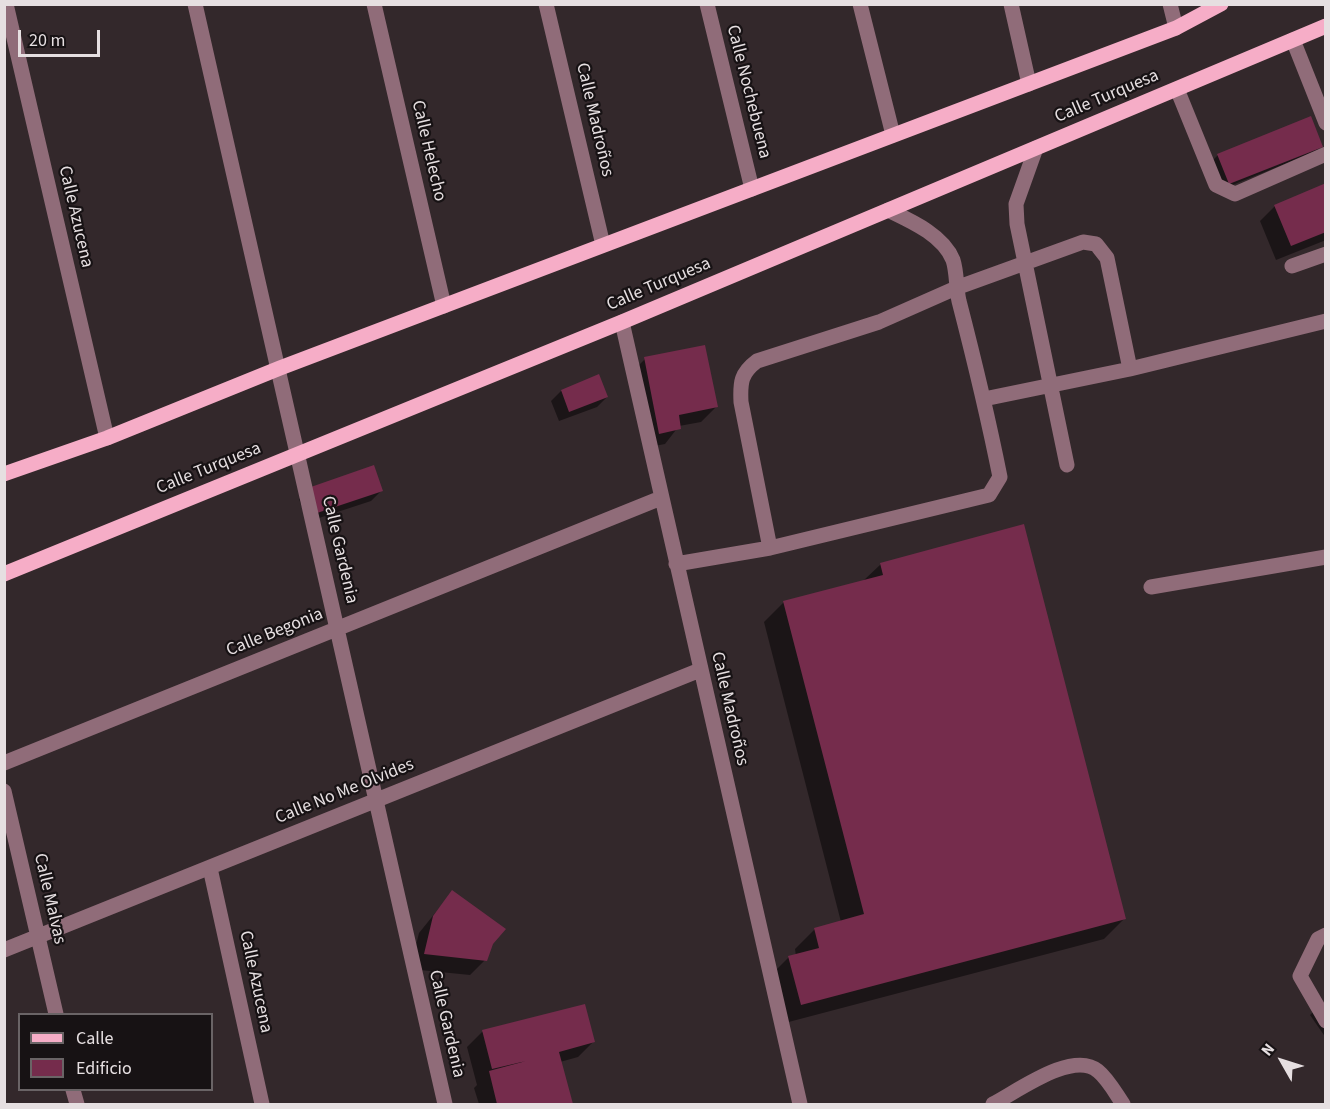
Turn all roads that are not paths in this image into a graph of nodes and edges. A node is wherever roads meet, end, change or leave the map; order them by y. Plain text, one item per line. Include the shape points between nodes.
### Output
1 (6, 4) edge
2 (195, 4) edge
3 (374, 4) edge
4 (546, 4) edge
5 (707, 4) edge
6 (860, 4) edge
7 (1011, 4) edge
8 (1170, 4) edge
9 (1221, 4) edge
10 (1326, 26) edge
11 (1176, 28) junction
12 (1293, 40) junction
13 (1029, 84) junction
14 (1177, 89) junction
15 (1326, 123) edge
16 (893, 135) junction
17 (1036, 148) junction
18 (1326, 154) edge
19 (752, 189) junction
20 (888, 210) junction
21 (603, 245) junction
22 (1326, 254) edge
23 (1026, 264) junction
24 (1292, 266) dead end
25 (956, 288) junction
26 (444, 306) junction
27 (1326, 321) edge
28 (622, 322) junction
29 (280, 368) junction
30 (1130, 369) junction
31 (1052, 385) junction
32 (984, 399) junction
33 (107, 438) junction
34 (298, 454) junction
35 (1066, 465) dead end
36 (4, 474) edge
37 (661, 498) junction
38 (770, 548) junction
39 (1326, 558) edge
40 (676, 564) junction
41 (4, 574) edge
42 (1151, 587) dead end
43 (336, 629) junction
44 (700, 670) junction
45 (4, 763) edge
46 (4, 791) edge
47 (376, 801) junction
48 (210, 867) junction
49 (1326, 935) edge
50 (38, 936) junction
51 (4, 950) edge
52 (56, 1013) edge
53 (1326, 1021) edge
54 (262, 1104) edge
55 (445, 1104) edge
56 (800, 1104) edge
57 (993, 1104) edge
58 (1123, 1104) edge

1 - 33 street, Calle Azucena
2 - 29 street, Calle Gardenia
3 - 26 street, Calle Helecho
4 - 21 street, Calle Madroños
5 - 19 street, Calle Nochebuena
6 - 16 street
7 - 13 street
8 - 11 street
9 - 11 main road
10 - 12 main road, Calle Turquesa
11 - 13 main road
12 - 14 main road, Calle Turquesa
12 - 15 street
13 - 16 main road
14 - 17 main road, Calle Turquesa
14 - 18 street via 1216,185 1228,192 1235,194
16 - 19 main road
17 - 20 main road, Calle Turquesa
17 - 23 street via 1016,204
19 - 21 main road
20 - 25 street via 936,238 953,260
20 - 28 main road, Calle Turquesa
21 - 26 main road
22 - 24 street
23 - 25 street
23 - 30 street via 1083,242 1096,244 1107,258
23 - 31 street
25 - 32 street
25 - 38 street via 879,322 757,361 744,371 741,402
26 - 29 main road
27 - 30 street
28 - 34 main road, Calle Turquesa
28 - 37 street, Calle Madroños
29 - 33 main road
29 - 34 street, Calle Gardenia
30 - 31 street
31 - 32 street
31 - 35 street
32 - 38 street via 1000,477 989,495
33 - 36 main road
34 - 41 main road, Calle Turquesa
34 - 43 street, Calle Gardenia
37 - 40 street, Calle Madroños
37 - 43 street, Calle Begonia
38 - 40 street
39 - 42 street
40 - 44 street, Calle Madroños
43 - 45 street, Calle Begonia
43 - 47 street, Calle Gardenia
44 - 47 street, Calle No Me Olvides
44 - 56 street, Calle Madroños
46 - 50 street, Calle Malvas
47 - 48 street, Calle No Me Olvides
47 - 55 street, Calle Gardenia
48 - 50 street, Calle No Me Olvides
48 - 54 street, Calle Azucena
49 - 53 street via 1318,939 1300,976
50 - 51 street, Calle No Me Olvides
50 - 52 street, Calle Malvas
57 - 58 street via 1066,1065 1083,1063 1098,1071

